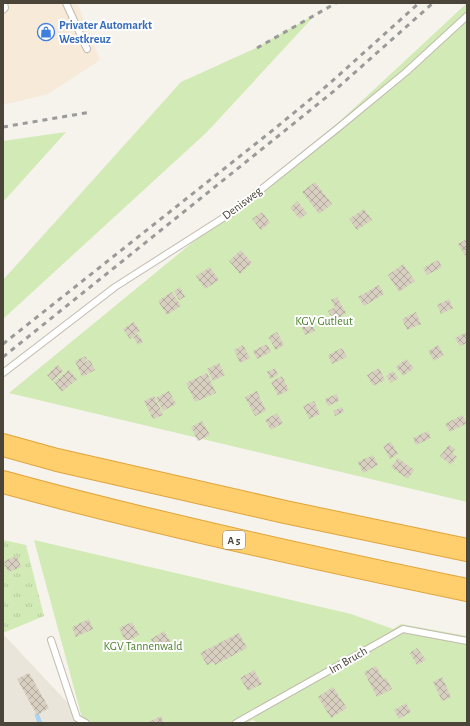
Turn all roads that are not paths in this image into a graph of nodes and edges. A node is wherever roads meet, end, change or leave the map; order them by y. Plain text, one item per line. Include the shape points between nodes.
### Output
1 (4, 3) edge
2 (66, 3) edge
3 (3, 10) edge
4 (467, 16) edge
5 (87, 49) dead end
6 (3, 374) edge
7 (3, 445) edge
8 (3, 482) edge
9 (467, 550) edge
10 (467, 590) edge
11 (51, 640) dead end
12 (467, 640) edge
13 (86, 723) edge
14 (236, 723) edge

1 - 3 lane
2 - 5 lane
4 - 6 lane, Denisweg via 406,72 234,211 115,287
7 - 9 highway via 277,511
8 - 10 highway, A 5 via 287,552
11 - 13 lane via 77,718
12 - 14 lane, Im Bruch via 403,629

